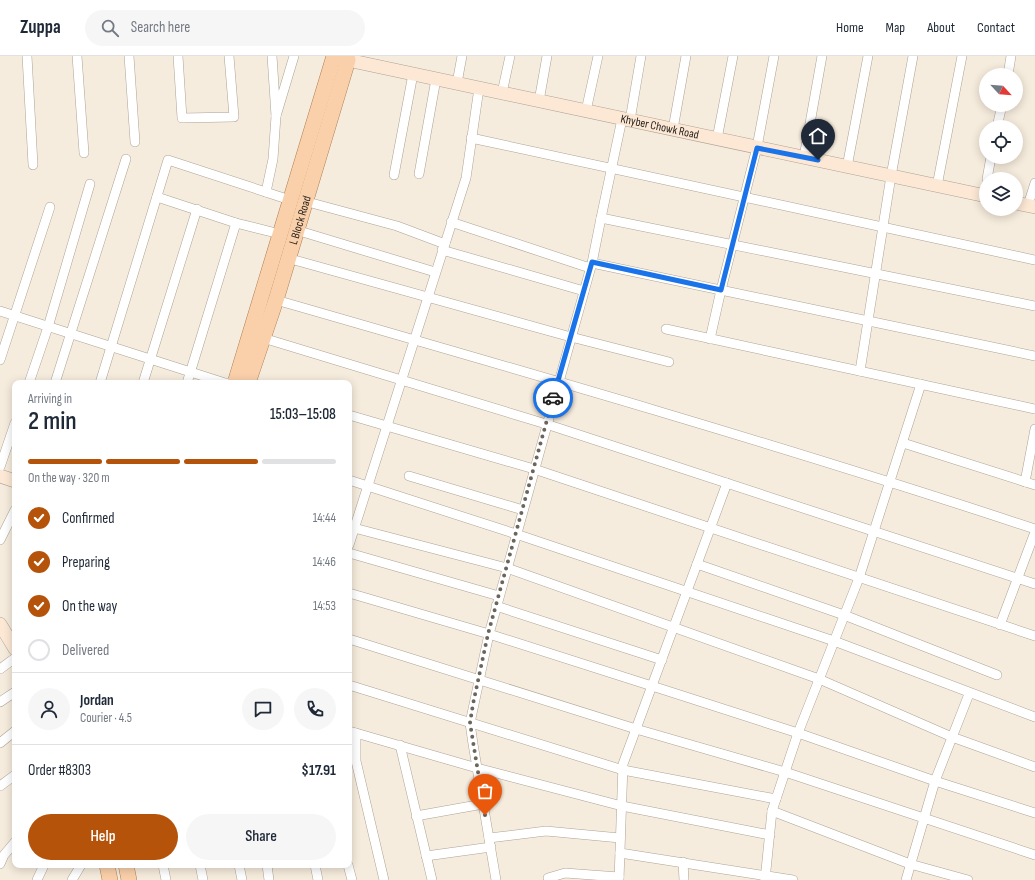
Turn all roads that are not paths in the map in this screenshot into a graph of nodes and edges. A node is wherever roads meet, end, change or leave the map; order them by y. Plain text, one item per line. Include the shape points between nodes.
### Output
1 (26, 56) edge
2 (77, 56) edge
3 (128, 56) edge
4 (178, 56) edge
5 (229, 56) edge
6 (272, 56) edge
7 (294, 56) edge
8 (462, 56) edge
9 (510, 56) edge
10 (548, 56) edge
11 (598, 56) edge
12 (641, 56) edge
13 (686, 56) edge
14 (733, 56) edge
15 (774, 56) edge
16 (822, 56) edge
17 (868, 56) edge
18 (913, 56) edge
19 (962, 56) edge
20 (1011, 56) edge
21 (340, 57) edge
22 (1009, 68) edge
23 (412, 74) junction
24 (436, 79) junction
25 (457, 83) junction
26 (479, 88) junction
27 (502, 93) junction
28 (539, 101) junction
29 (586, 111) junction
30 (276, 116) junction
31 (626, 119) junction
32 (672, 129) junction
33 (471, 138) junction
34 (717, 139) junction
35 (135, 142) dead end
36 (757, 148) junction
37 (84, 153) dead end
38 (804, 157) junction
39 (126, 159) dead end
40 (33, 165) dead end
41 (847, 167) junction
42 (612, 168) junction
43 (419, 174) dead end
44 (394, 175) dead end
45 (891, 176) junction
46 (1035, 183) edge
47 (90, 184) dead end
48 (937, 186) junction
49 (979, 191) edge
50 (266, 192) junction
51 (157, 197) junction
52 (745, 197) junction
53 (297, 200) junction
54 (1026, 205) edge
55 (50, 207) dead end
56 (197, 209) junction
57 (601, 218) junction
58 (451, 222) junction
59 (236, 223) junction
60 (883, 227) junction
61 (296, 230) junction
62 (280, 234) junction
63 (732, 244) junction
64 (443, 247) junction
65 (287, 258) junction
66 (1035, 260) edge
67 (591, 265) junction
68 (436, 272) junction
69 (875, 273) junction
70 (721, 290) junction
71 (584, 291) junction
72 (428, 297) junction
73 (276, 300) junction
74 (1035, 306) edge
75 (0, 312) edge
76 (14, 317) junction
77 (867, 320) junction
78 (48, 327) junction
79 (666, 329) dead end
80 (70, 333) junction
81 (571, 337) junction
82 (263, 338) junction
83 (710, 339) junction
84 (414, 340) junction
85 (112, 346) junction
86 (1035, 356) edge
87 (151, 359) junction
88 (0, 360) edge
89 (669, 362) dead end
90 (191, 371) junction
91 (860, 371) junction
92 (30, 380) edge
93 (56, 380) edge
94 (101, 380) edge
95 (144, 380) edge
96 (188, 380) edge
97 (216, 380) edge
98 (235, 380) edge
99 (249, 380) edge
100 (402, 380) junction
101 (558, 381) junction
102 (921, 384) junction
103 (1035, 409) edge
104 (352, 416) edge
105 (546, 424) junction
106 (387, 427) junction
107 (1035, 429) edge
108 (12, 432) edge
109 (903, 443) junction
110 (0, 467) edge
111 (534, 470) junction
112 (0, 476) edge
113 (409, 476) dead end
114 (12, 480) edge
115 (352, 481) edge
116 (890, 481) junction
117 (1025, 482) junction
118 (727, 483) junction
119 (1035, 485) edge
120 (368, 486) junction
121 (523, 510) junction
122 (12, 516) edge
123 (354, 528) junction
124 (710, 528) junction
125 (1035, 530) edge
126 (874, 531) junction
127 (516, 534) junction
128 (352, 535) edge
129 (0, 540) edge
130 (352, 554) edge
131 (697, 564) junction
132 (507, 568) junction
133 (859, 578) junction
134 (1018, 578) junction
135 (1035, 584) edge
136 (687, 592) junction
137 (352, 594) edge
138 (499, 596) junction
139 (496, 606) junction
140 (844, 615) junction
141 (0, 625) edge
142 (1000, 625) junction
143 (674, 628) junction
144 (488, 634) junction
145 (1035, 636) edge
146 (12, 638) edge
147 (352, 640) edge
148 (834, 641) junction
149 (12, 660) edge
150 (662, 660) junction
151 (0, 668) edge
152 (997, 675) dead end
153 (819, 679) junction
154 (478, 680) junction
155 (352, 686) edge
156 (652, 686) junction
157 (12, 694) edge
158 (969, 694) junction
159 (0, 702) edge
160 (1035, 718) edge
161 (470, 723) junction
162 (636, 729) junction
163 (353, 732) edge
164 (798, 733) junction
165 (12, 734) edge
166 (952, 737) junction
167 (0, 743) edge
168 (400, 746) junction
169 (353, 761) edge
170 (1035, 767) edge
171 (477, 768) junction
172 (623, 770) junction
173 (785, 772) junction
174 (12, 776) edge
175 (935, 782) junction
176 (0, 786) edge
177 (776, 799) junction
178 (483, 804) junction
179 (622, 806) junction
180 (772, 811) junction
181 (1035, 813) edge
182 (416, 816) junction
183 (924, 819) junction
184 (770, 835) junction
185 (620, 838) junction
186 (490, 843) junction
187 (12, 846) edge
188 (620, 853) junction
189 (1035, 854) edge
190 (426, 856) junction
191 (683, 862) junction
192 (0, 864) edge
193 (910, 864) junction
194 (43, 868) edge
195 (80, 868) edge
196 (108, 868) edge
197 (127, 868) edge
198 (164, 868) edge
199 (201, 868) edge
200 (240, 868) edge
201 (268, 868) edge
202 (316, 868) edge
203 (349, 868) edge
204 (765, 877) edge
205 (548, 878) dead end
206 (619, 879) edge
207 (37, 880) edge
208 (72, 880) edge
209 (110, 880) edge
210 (129, 880) edge
211 (166, 880) edge
212 (203, 880) edge
213 (242, 880) edge
214 (270, 880) edge
215 (318, 880) edge
216 (352, 880) edge
217 (384, 880) edge
218 (432, 880) edge
219 (496, 880) edge
220 (684, 880) edge
221 (793, 880) edge
222 (906, 880) edge
223 (968, 880) edge

1 - 40 street
2 - 37 street
3 - 35 street
4 - 5 street via 182,118 234,117
6 - 30 street
7 - 30 street
8 - 25 street
9 - 27 street
10 - 28 street
11 - 29 street
12 - 31 street
13 - 32 street
14 - 34 street
15 - 36 street
16 - 38 street
17 - 41 street
18 - 45 street
19 - 48 street
20 - 22 street
21 - 23 street, Khyber Chowk Road
21 - 53 main road, L Block Road
23 - 24 street, Khyber Chowk Road
23 - 44 street
24 - 25 street, Khyber Chowk Road
24 - 43 street
25 - 26 street, Khyber Chowk Road
26 - 27 street, Khyber Chowk Road
26 - 33 street
27 - 28 street, Khyber Chowk Road
28 - 29 street, Khyber Chowk Road
29 - 31 street, Khyber Chowk Road
30 - 50 street via 273,159
31 - 32 street, Khyber Chowk Road
31 - 42 street
32 - 34 street, Khyber Chowk Road
33 - 42 street
33 - 58 street via 466,178
34 - 36 street, Khyber Chowk Road
36 - 38 street, Khyber Chowk Road
36 - 52 street
38 - 41 street, Khyber Chowk Road
39 - 80 street
41 - 45 street, Khyber Chowk Road
42 - 52 street
42 - 57 street
45 - 48 street, Khyber Chowk Road
45 - 60 street
46 - 54 street
47 - 78 street
48 - 49 street, Khyber Chowk Road
50 - 51 street via 168,160
50 - 53 street
51 - 56 street
51 - 85 street
52 - 60 street
52 - 63 street
53 - 61 main road, L Block Road
53 - 62 main road, L Block Road
53 - 64 street via 397,226
55 - 76 street
56 - 59 street
56 - 87 street
57 - 63 street
57 - 67 street
58 - 64 street
58 - 67 street
59 - 62 street
59 - 90 street
60 - 66 street
60 - 69 street
61 - 65 main road, L Block Road
61 - 68 street
62 - 98 main road, L Block Road via 263,296
63 - 69 street
63 - 70 street
64 - 68 street
64 - 71 street
65 - 72 street
65 - 73 main road, L Block Road
67 - 70 street
67 - 71 street
68 - 72 street
69 - 74 street
69 - 77 street
70 - 77 street
70 - 83 street
71 - 81 street
72 - 81 street
72 - 84 street
73 - 82 main road, L Block Road
73 - 84 street
75 - 76 street
76 - 78 street
76 - 88 street
77 - 86 street
77 - 91 street
78 - 80 street
78 - 92 street
79 - 83 street
80 - 85 street
80 - 93 street
81 - 89 street
81 - 101 street
82 - 99 main road, L Block Road
82 - 100 street
83 - 91 street
84 - 100 street
84 - 101 street
85 - 87 street
85 - 94 street
87 - 90 street
87 - 95 street
90 - 96 street
90 - 97 street
91 - 102 street
100 - 105 street
100 - 106 street
101 - 105 street
101 - 116 street
102 - 103 street
102 - 109 street
104 - 106 street
105 - 111 street
105 - 118 street
106 - 111 street
106 - 120 street
107 - 117 street
108 - 110 street
109 - 116 street
109 - 117 street
111 - 121 street
111 - 124 street
112 - 114 street
113 - 121 street
115 - 120 street
116 - 125 street
116 - 126 street
117 - 119 street
118 - 124 street
118 - 126 street
120 - 123 street
120 - 127 street
121 - 127 street
122 - 129 street
123 - 128 street
123 - 132 street
124 - 131 street
124 - 133 street
125 - 134 street
126 - 133 street
126 - 134 street
127 - 132 street
127 - 136 street
130 - 138 street
131 - 136 street
131 - 140 street
132 - 138 street
132 - 143 street
133 - 140 street
133 - 142 street
134 - 135 street
134 - 142 street
136 - 143 street
136 - 148 street
137 - 144 street
138 - 139 street
139 - 144 street
139 - 150 street
140 - 148 street
140 - 152 street
141 - 146 street
142 - 145 street
143 - 150 street
143 - 153 street
144 - 154 street
144 - 156 street
147 - 154 street
148 - 153 street
148 - 158 street
149 - 151 street
150 - 156 street
153 - 164 street
153 - 166 street
154 - 161 street
154 - 162 street
155 - 161 street
156 - 162 street
156 - 164 street
157 - 159 street
158 - 160 street
158 - 166 street
161 - 171 street
161 - 172 street
162 - 172 street
162 - 173 street
163 - 168 street
163 - 169 street
164 - 173 street
164 - 175 street
165 - 167 street
166 - 170 street
166 - 175 street
168 - 171 street
168 - 182 street
169 - 217 street
171 - 178 street
171 - 179 street
172 - 177 street
172 - 179 street
173 - 177 street
173 - 183 street
174 - 176 street
175 - 181 street
175 - 183 street
177 - 180 street
178 - 182 street
178 - 186 street
179 - 184 street
179 - 185 street
180 - 184 street
180 - 193 street
182 - 190 street
183 - 189 street
183 - 193 street
184 - 204 street
185 - 186 street via 546,831
185 - 188 street
186 - 190 street
186 - 219 street
187 - 192 street
188 - 191 street
188 - 206 street
190 - 218 street
191 - 204 street
191 - 220 street
193 - 222 street
193 - 223 street
194 - 207 street
195 - 208 street
196 - 209 main road
197 - 210 main road
198 - 211 street
199 - 212 street
200 - 213 street
201 - 214 street
202 - 215 street
203 - 216 street
204 - 221 street
205 - 206 street via 565,872

